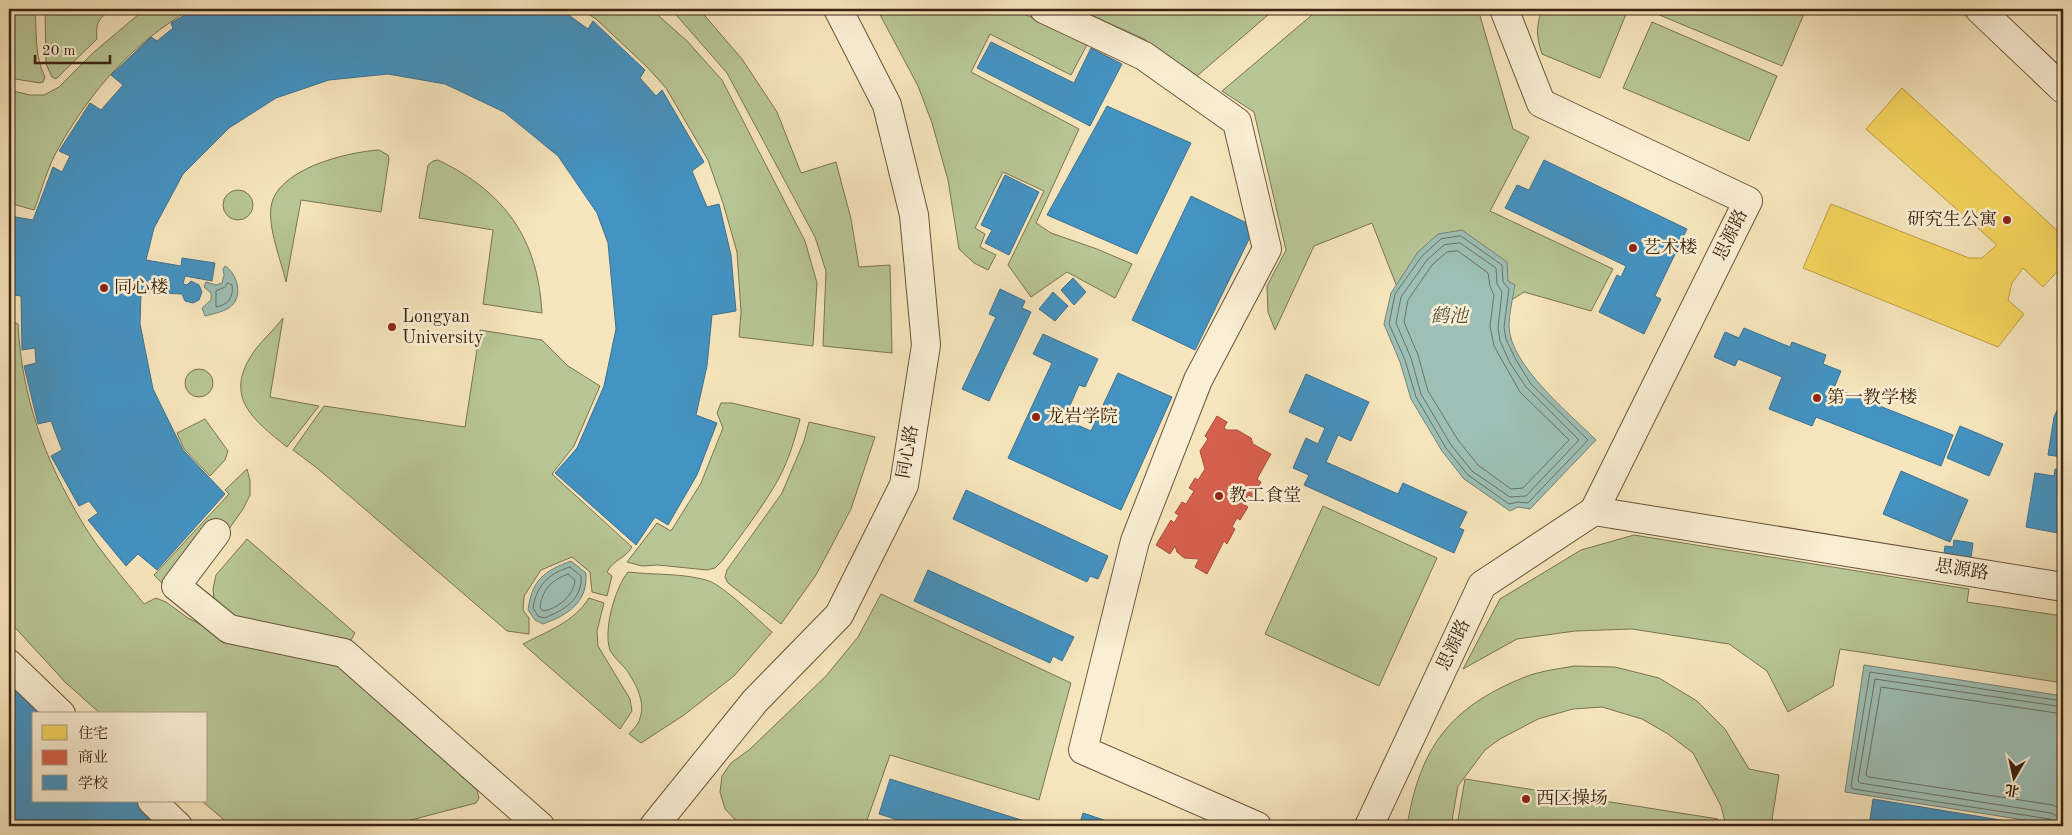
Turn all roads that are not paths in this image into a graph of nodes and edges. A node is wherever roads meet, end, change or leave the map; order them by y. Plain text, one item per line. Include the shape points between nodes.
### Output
1 (838, 9) edge
2 (1044, 9) edge
3 (1504, 9) edge
4 (1979, 9) edge
5 (2063, 89) edge
6 (1594, 511) junction
7 (216, 533) dead end
8 (2063, 587) edge
9 (9, 664) edge
10 (59, 712) edge
11 (153, 802) edge
12 (178, 826) edge
13 (540, 826) edge
14 (655, 826) edge
15 (1257, 826) edge
16 (1369, 826) edge

1 - 14 street, 同心路 via 887,106 914,215 926,345 904,485 839,615 755,701
2 - 15 street via 1144,56 1237,122 1267,249 1198,380 1134,541 1083,750
3 - 6 street, 思源路 via 1542,103 1748,201
4 - 5 street
6 - 8 street, 思源路
6 - 16 street, 思源路 via 1482,585
7 - 13 street via 176,586 229,629 344,653
9 - 10 street
11 - 12 street

